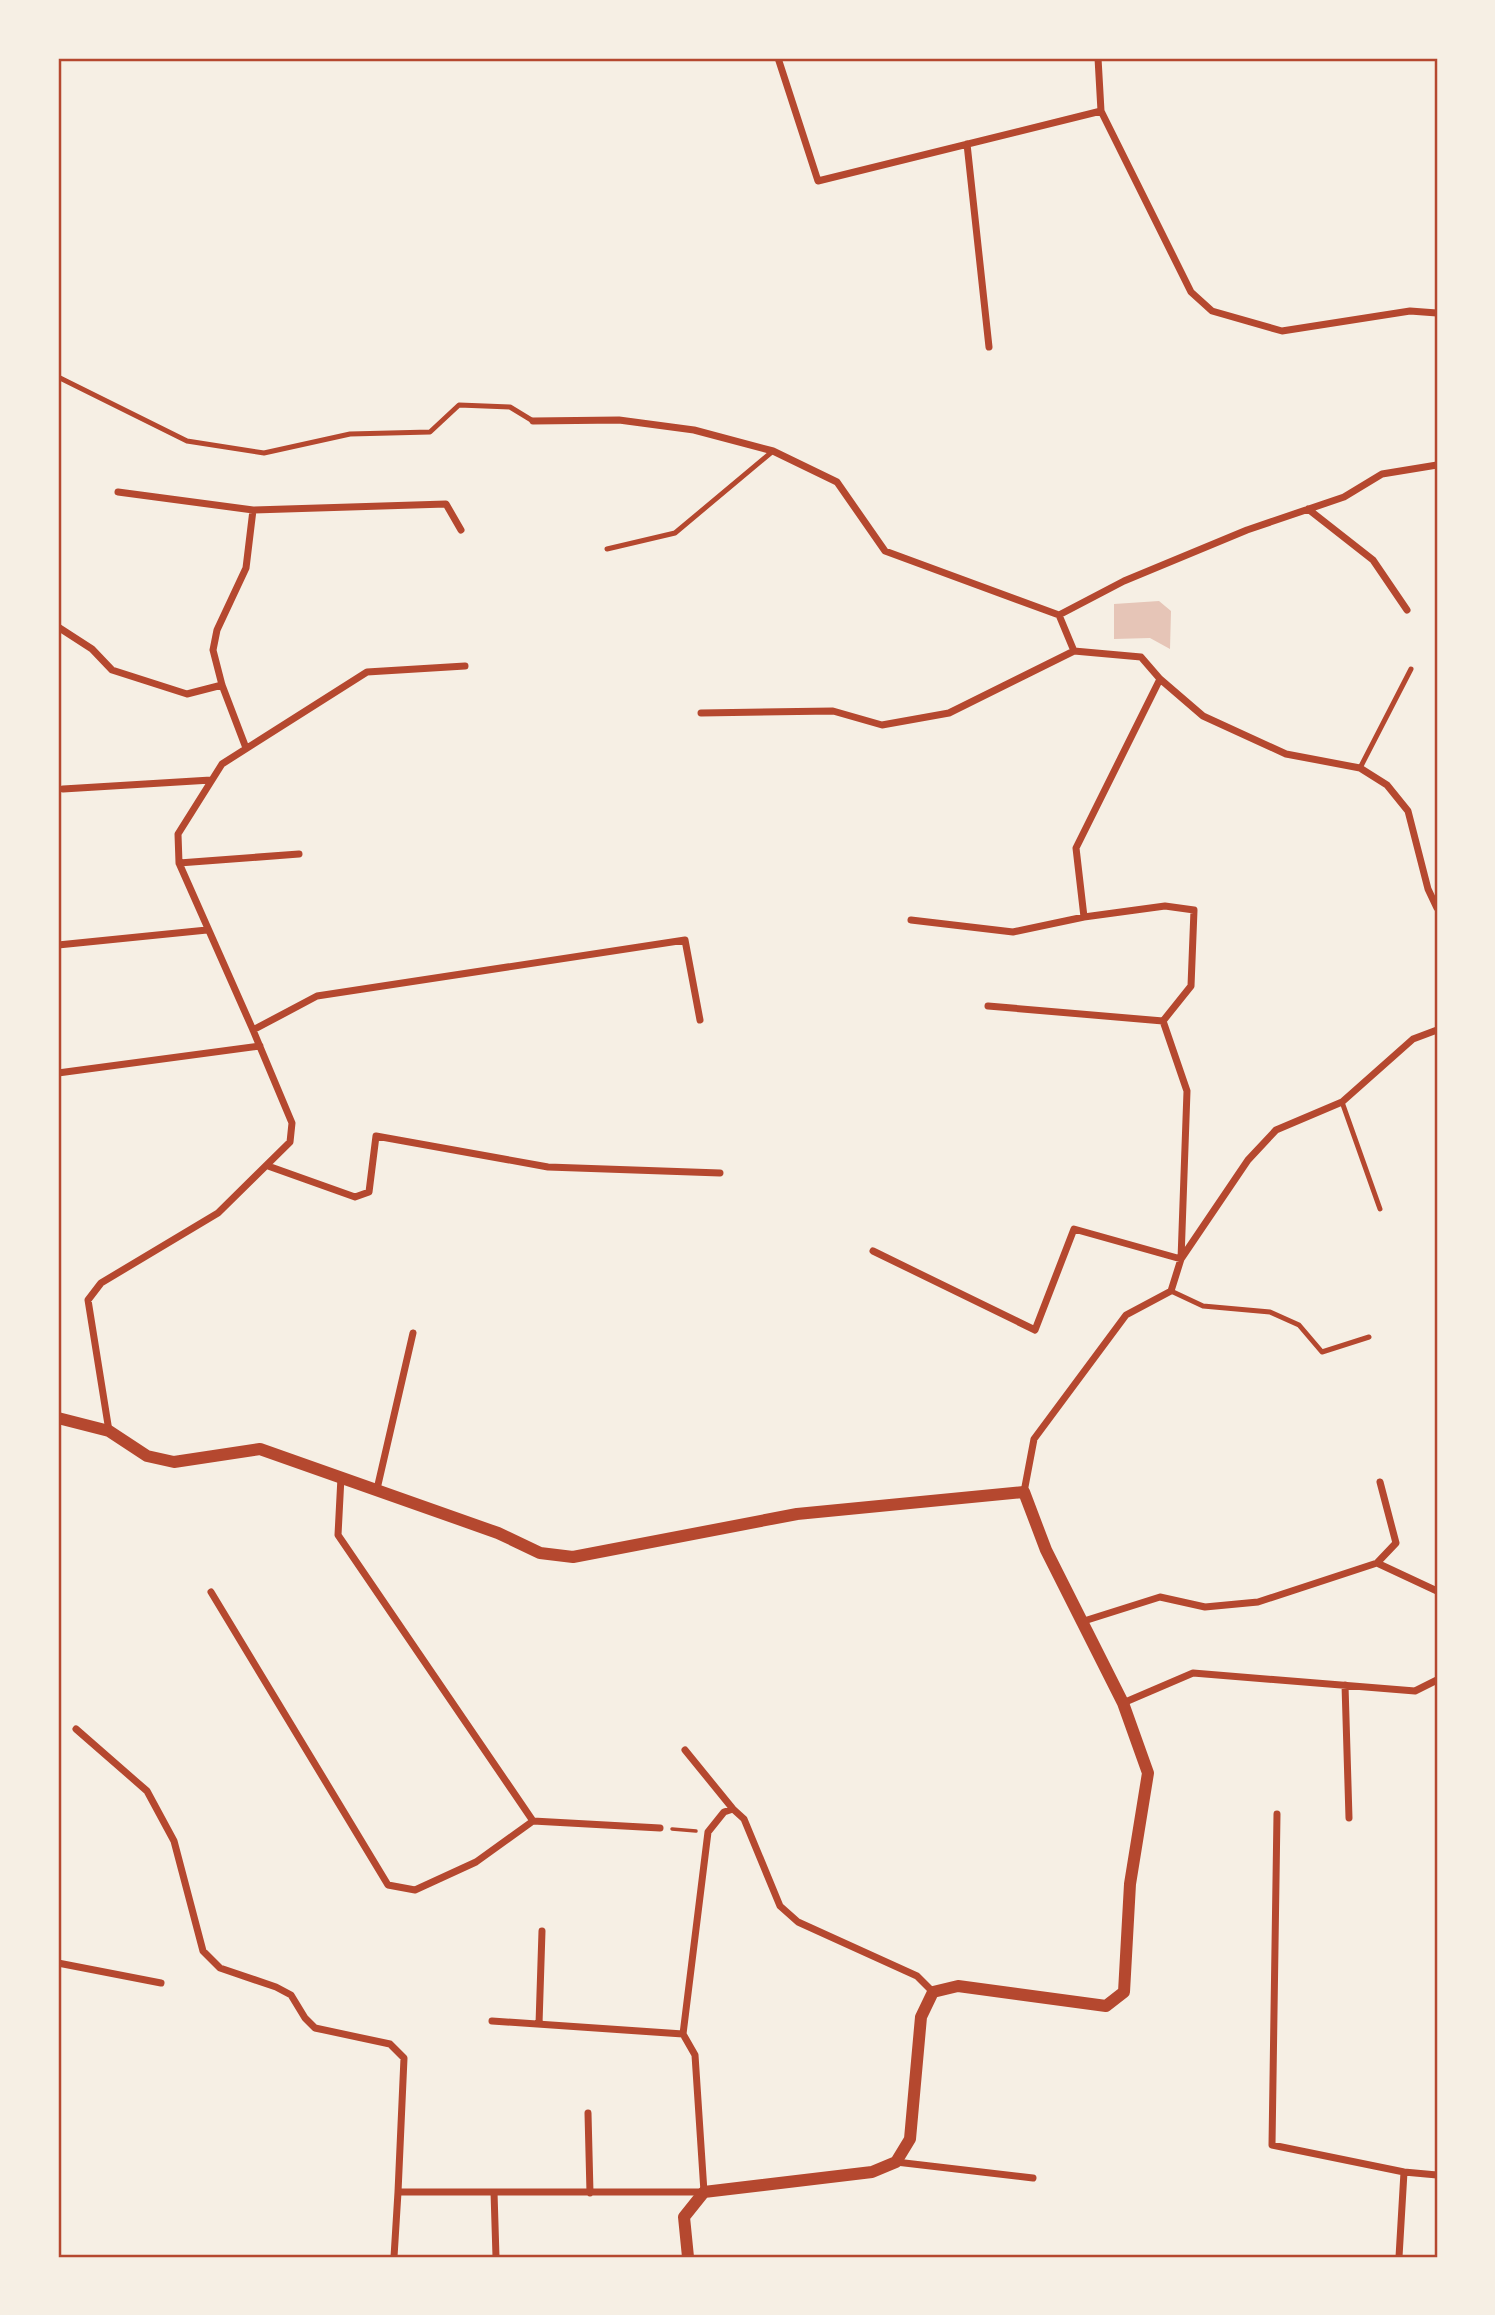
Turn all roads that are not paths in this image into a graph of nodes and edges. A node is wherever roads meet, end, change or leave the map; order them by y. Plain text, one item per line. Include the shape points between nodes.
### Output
1 (778, 58) edge
2 (1098, 58) edge
3 (1101, 111) junction
4 (967, 144) junction
5 (1437, 313) edge
6 (989, 347) dead end
7 (58, 377) edge
8 (533, 421) joint
9 (773, 451) junction
10 (1437, 465) edge
11 (118, 492) dead end
12 (1308, 509) junction
13 (253, 510) junction
14 (461, 530) dead end
15 (607, 549) dead end
16 (1407, 610) dead end
17 (1059, 615) junction
18 (58, 627) edge
19 (1074, 651) junction
20 (465, 666) dead end
21 (1411, 669) dead end
22 (1160, 679) junction
23 (222, 685) junction
24 (701, 713) dead end
25 (246, 748) junction
26 (1360, 768) junction
27 (211, 780) junction
28 (63, 789) dead end
29 (299, 854) dead end
30 (178, 863) junction
31 (1437, 908) edge
32 (1084, 917) junction
33 (911, 920) dead end
34 (207, 930) junction
35 (58, 945) edge
36 (988, 1006) dead end
37 (700, 1020) dead end
38 (1163, 1021) junction
39 (253, 1030) junction
40 (1437, 1030) edge
41 (260, 1046) junction
42 (58, 1073) edge
43 (1342, 1101) junction
44 (268, 1166) junction
45 (720, 1173) dead end
46 (1380, 1209) dead end
47 (873, 1251) dead end
48 (1181, 1259) junction
49 (1171, 1291) junction
50 (413, 1333) dead end
51 (1369, 1336) dead end
52 (58, 1418) edge
53 (109, 1431) junction
54 (341, 1476) junction
55 (1380, 1482) dead end
56 (377, 1489) junction
57 (1024, 1492) junction
58 (1377, 1563) junction
59 (1437, 1591) edge
60 (211, 1592) dead end
61 (1084, 1621) junction
62 (1437, 1681) edge
63 (1345, 1685) junction
64 (1123, 1703) junction
65 (76, 1729) dead end
66 (685, 1750) dead end
67 (733, 1809) junction
68 (1277, 1814) dead end
69 (1349, 1818) dead end
70 (533, 1821) junction
71 (660, 1828) road end
72 (542, 1931) dead end
73 (58, 1963) edge
74 (161, 1983) dead end
75 (933, 1992) junction
76 (492, 2021) dead end
77 (539, 2024) junction
78 (683, 2034) junction
79 (588, 2113) dead end
80 (896, 2162) junction
81 (1404, 2172) junction
82 (1437, 2175) edge
83 (1033, 2178) dead end
84 (398, 2192) junction
85 (494, 2192) junction
86 (704, 2192) junction
87 (590, 2193) junction
88 (394, 2257) edge
89 (496, 2257) edge
90 (688, 2257) edge
91 (1399, 2257) edge

1 - 4 street via 818,181
2 - 3 street
3 - 4 street
3 - 5 street via 1191,292 1212,311 1282,331 1410,311
4 - 6 street
7 - 8 lane via 187,442 264,453 350,434 430,432 459,405 509,407
8 - 9 street via 619,420 694,429
9 - 15 lane via 675,533
9 - 17 street via 837,482 885,551
10 - 12 street via 1382,474 1344,497
11 - 13 street
12 - 16 street via 1373,560
12 - 17 street via 1124,581
13 - 14 street via 446,504
13 - 23 street via 246,568 217,630 213,650
17 - 19 street
18 - 23 street via 92,649 112,670 187,694
19 - 22 street via 1141,657
19 - 24 street via 949,713 882,725 833,711
20 - 25 street via 367,673
21 - 26 lane
22 - 26 street via 1203,716 1286,754
22 - 32 street via 1076,848
23 - 25 street
25 - 27 street via 222,764
26 - 31 street via 1387,785 1408,811
27 - 28 street
27 - 30 street via 178,834
29 - 30 street
30 - 34 street
32 - 33 street via 1013,932
32 - 38 street via 1166,906 1194,910 1191,986
34 - 35 street
34 - 39 street
36 - 38 street
37 - 39 street via 685,940 317,996
38 - 48 street via 1187,1091
39 - 41 street
40 - 43 street via 1413,1039
41 - 42 street
41 - 44 street via 292,1123 290,1142
43 - 46 lane
43 - 48 street via 1276,1130 1248,1160
44 - 45 street via 355,1197 369,1192 376,1136 548,1167
44 - 53 street via 218,1213 102,1283 88,1300
47 - 48 street via 1035,1330 1074,1229
48 - 49 street
49 - 51 lane via 1203,1306 1270,1312 1298,1325 1322,1352
49 - 57 street via 1126,1315 1034,1439
50 - 56 street
52 - 53 street
53 - 54 street via 148,1456 174,1462 260,1449
54 - 56 street
54 - 70 street via 338,1535
55 - 58 street via 1396,1543
56 - 57 street via 540,1553 573,1558 797,1514
57 - 61 street via 1046,1550
58 - 59 street
58 - 61 street via 1258,1602 1205,1607 1160,1597
60 - 70 street via 388,1885 415,1891 476,1863
61 - 64 street
62 - 63 street via 1415,1691
63 - 64 street via 1193,1673
63 - 69 street
64 - 75 street via 1148,1773 1130,1884 1124,1992 1106,2006 957,1986
65 - 84 street via 147,1791 174,1841 203,1951 220,1968 291,1996 315,2028 390,2044 404,2058
66 - 67 street
67 - 75 street via 744,1819 780,1906 798,1922 916,1976
67 - 78 street via 724,1812 708,1832
68 - 81 street via 1272,2146
70 - 71 street
72 - 77 street
73 - 74 street
75 - 80 street via 921,2017 910,2139
76 - 77 street
77 - 78 street
78 - 86 street via 695,2055
79 - 87 street
80 - 83 street
80 - 86 street via 872,2172
81 - 82 street
81 - 91 street
84 - 85 street
84 - 88 street
85 - 87 street
85 - 89 street
86 - 87 street
86 - 90 street via 684,2217

